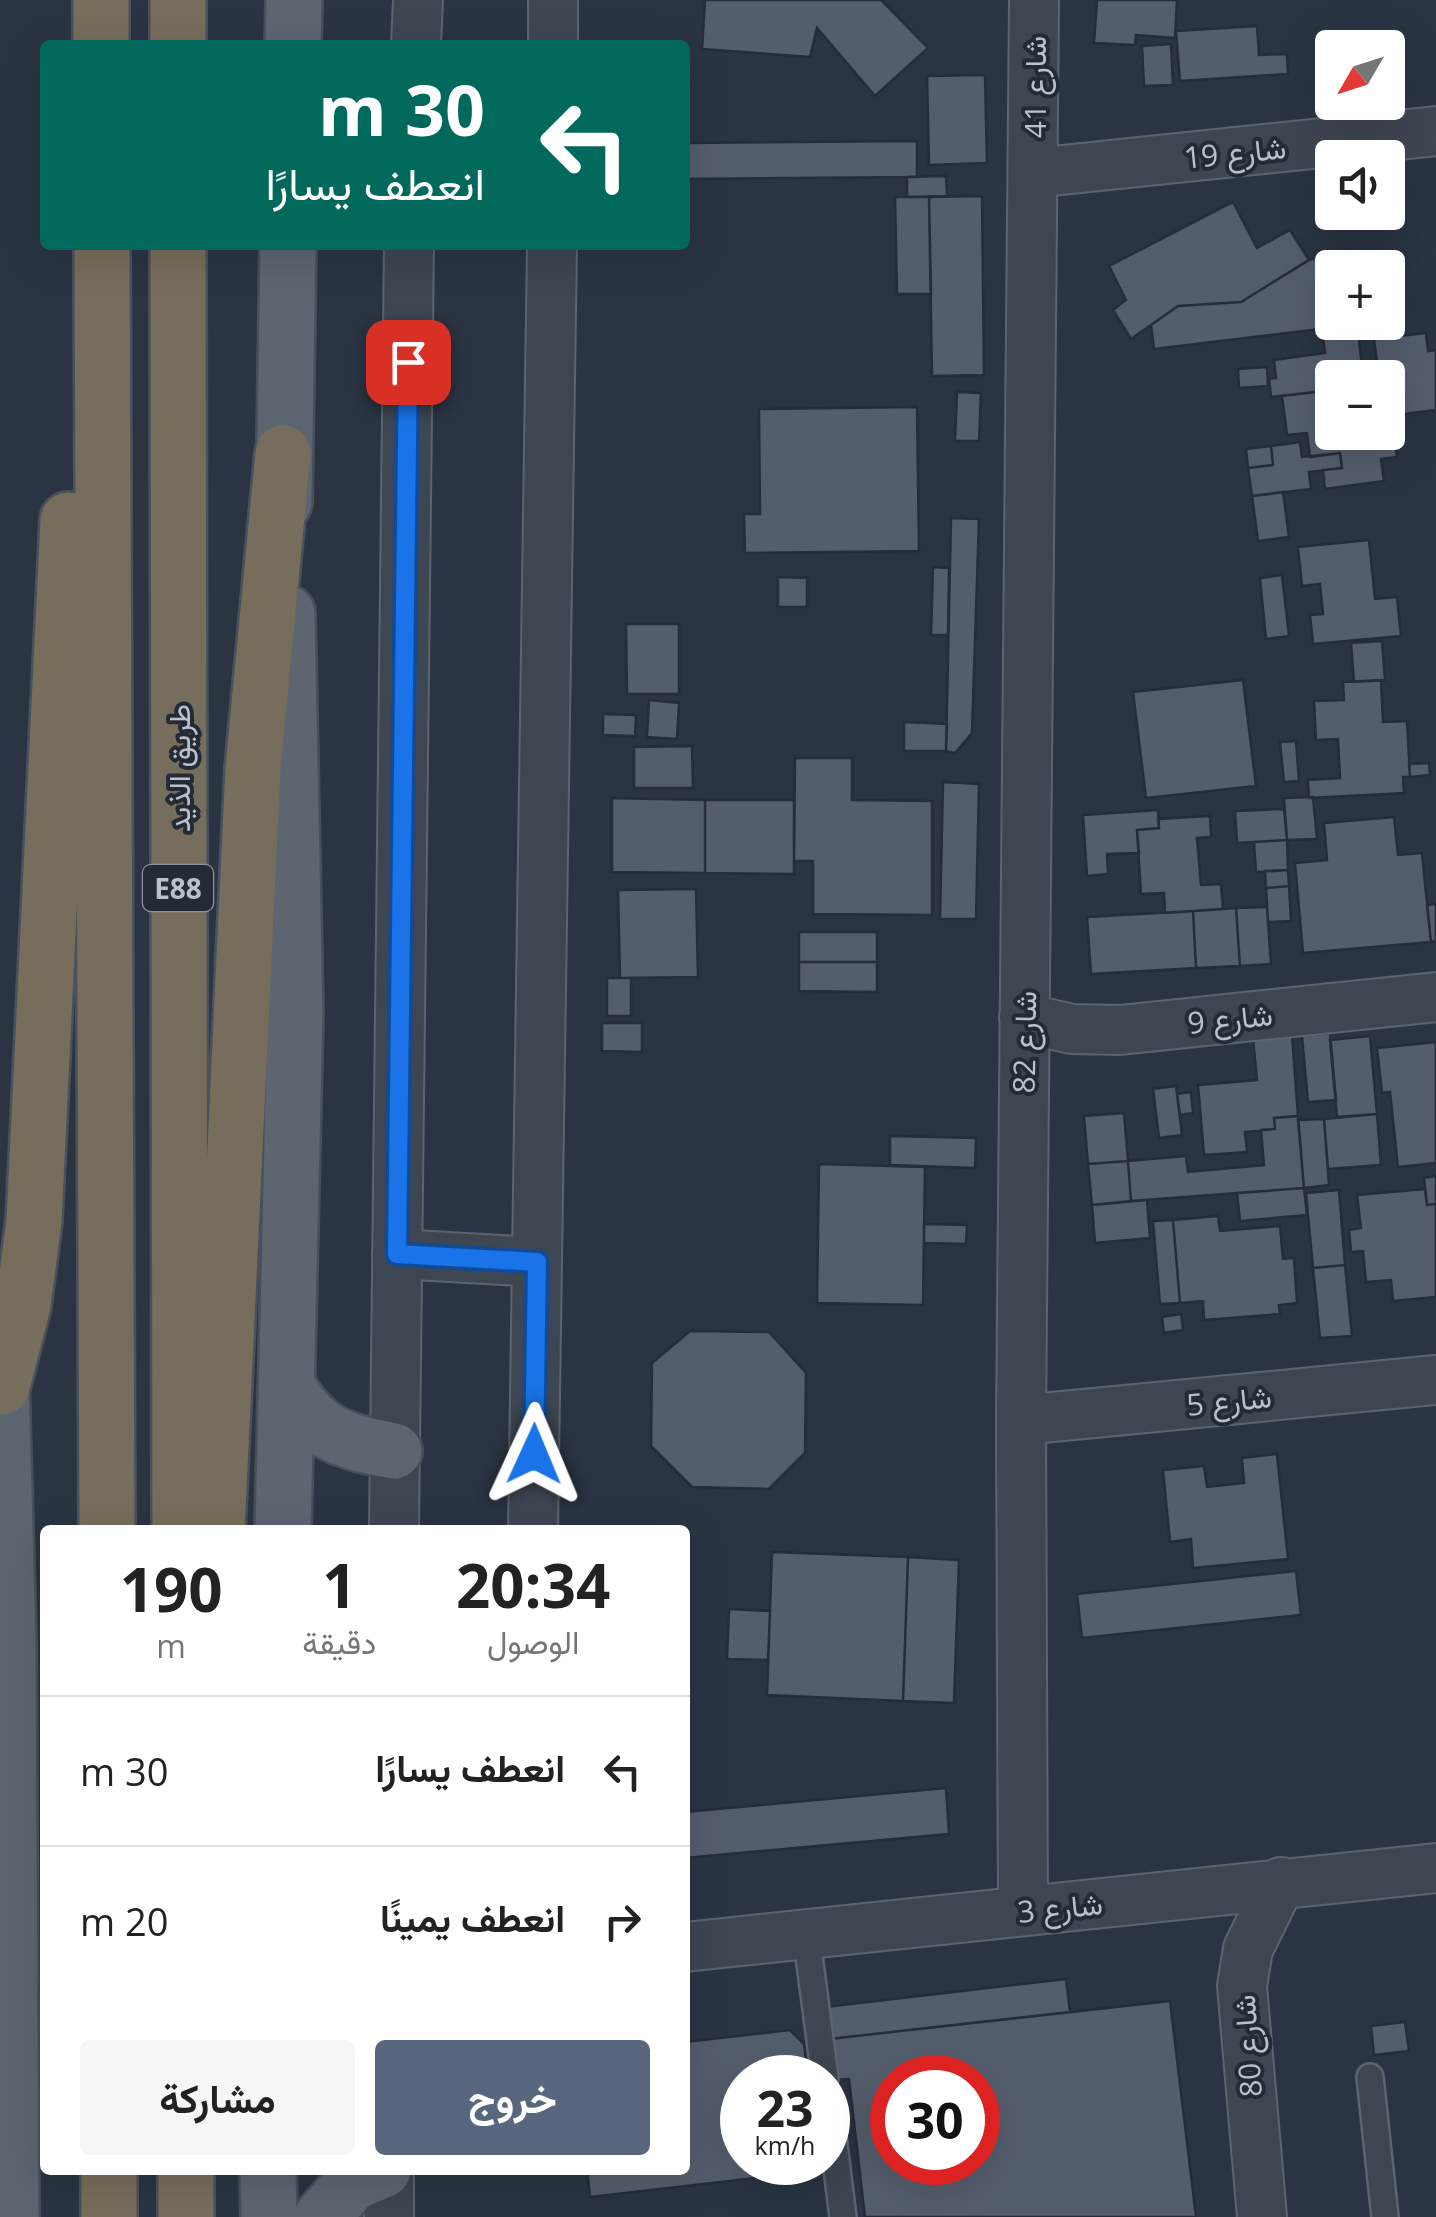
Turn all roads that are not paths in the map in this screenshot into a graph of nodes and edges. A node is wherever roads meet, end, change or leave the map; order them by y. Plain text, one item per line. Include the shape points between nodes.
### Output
1 (101, 0) edge
2 (178, 0) edge
3 (294, 0) edge
4 (418, 0) edge
5 (553, 0) edge
6 (1034, 0) edge
7 (101, 40) edge
8 (178, 40) edge
9 (293, 40) edge
10 (416, 40) edge
11 (553, 40) edge
12 (1436, 131) edge
13 (1033, 173) junction
14 (102, 250) edge
15 (178, 250) edge
16 (288, 250) edge
17 (409, 250) edge
18 (552, 250) edge
19 (102, 360) junction
20 (283, 453) junction
21 (1436, 996) edge
22 (1024, 1018) junction
23 (397, 1254) junction
24 (537, 1262) junction
25 (1, 1365) edge
26 (1436, 1380) edge
27 (288, 1386) junction
28 (1021, 1420) junction
29 (394, 1451) junction
30 (106, 1525) edge
31 (180, 1525) edge
32 (217, 1525) edge
33 (283, 1525) edge
34 (394, 1525) edge
35 (533, 1525) edge
36 (1436, 1868) edge
37 (1281, 1882) junction
38 (1023, 1911) junction
39 (806, 1933) junction
40 (690, 1946) edge
41 (822, 2055) edge
42 (1370, 2077) dead end
43 (109, 2175) edge
44 (186, 2175) edge
45 (268, 2175) edge
46 (373, 2175) edge
47 (386, 2175) edge
48 (839, 2185) edge
49 (11, 2217) edge
50 (109, 2217) edge
51 (186, 2217) edge
52 (269, 2217) edge
53 (322, 2217) edge
54 (388, 2217) edge
55 (843, 2217) edge
56 (1262, 2217) edge
57 (1385, 2217) edge

1 - 7 highway
2 - 8 highway
3 - 9 main road
4 - 10 street
5 - 11 street
6 - 13 street, شارع 41
12 - 13 street, شارع 19
13 - 22 street, شارع 82
14 - 19 highway, E88
15 - 31 highway, طريق الذيد / E88
16 - 20 main road
17 - 23 street
18 - 24 street
19 - 25 highway via 68,520 34,1221 23,1304
19 - 30 highway, E88
20 - 27 main road via 295,1013
20 - 32 highway via 252,768
21 - 22 street, شارع 9 via 1120,1030
22 - 28 street, شارع 82
23 - 24 street
23 - 29 street
24 - 35 street
25 - 49 main road
26 - 28 street, شارع 5
27 - 29 main road via 327,1432
27 - 33 main road
28 - 38 street, شارع 82
29 - 34 street
36 - 37 street, شارع 3
37 - 38 street, شارع 3
37 - 56 street, شارع 80 via 1248,1949 1242,1986
38 - 39 street, شارع 3
39 - 40 street, شارع 3
39 - 41 lane
42 - 57 lane
43 - 50 highway
44 - 51 highway
45 - 52 main road
46 - 53 main road via 352,2183
47 - 54 street
48 - 55 lane

